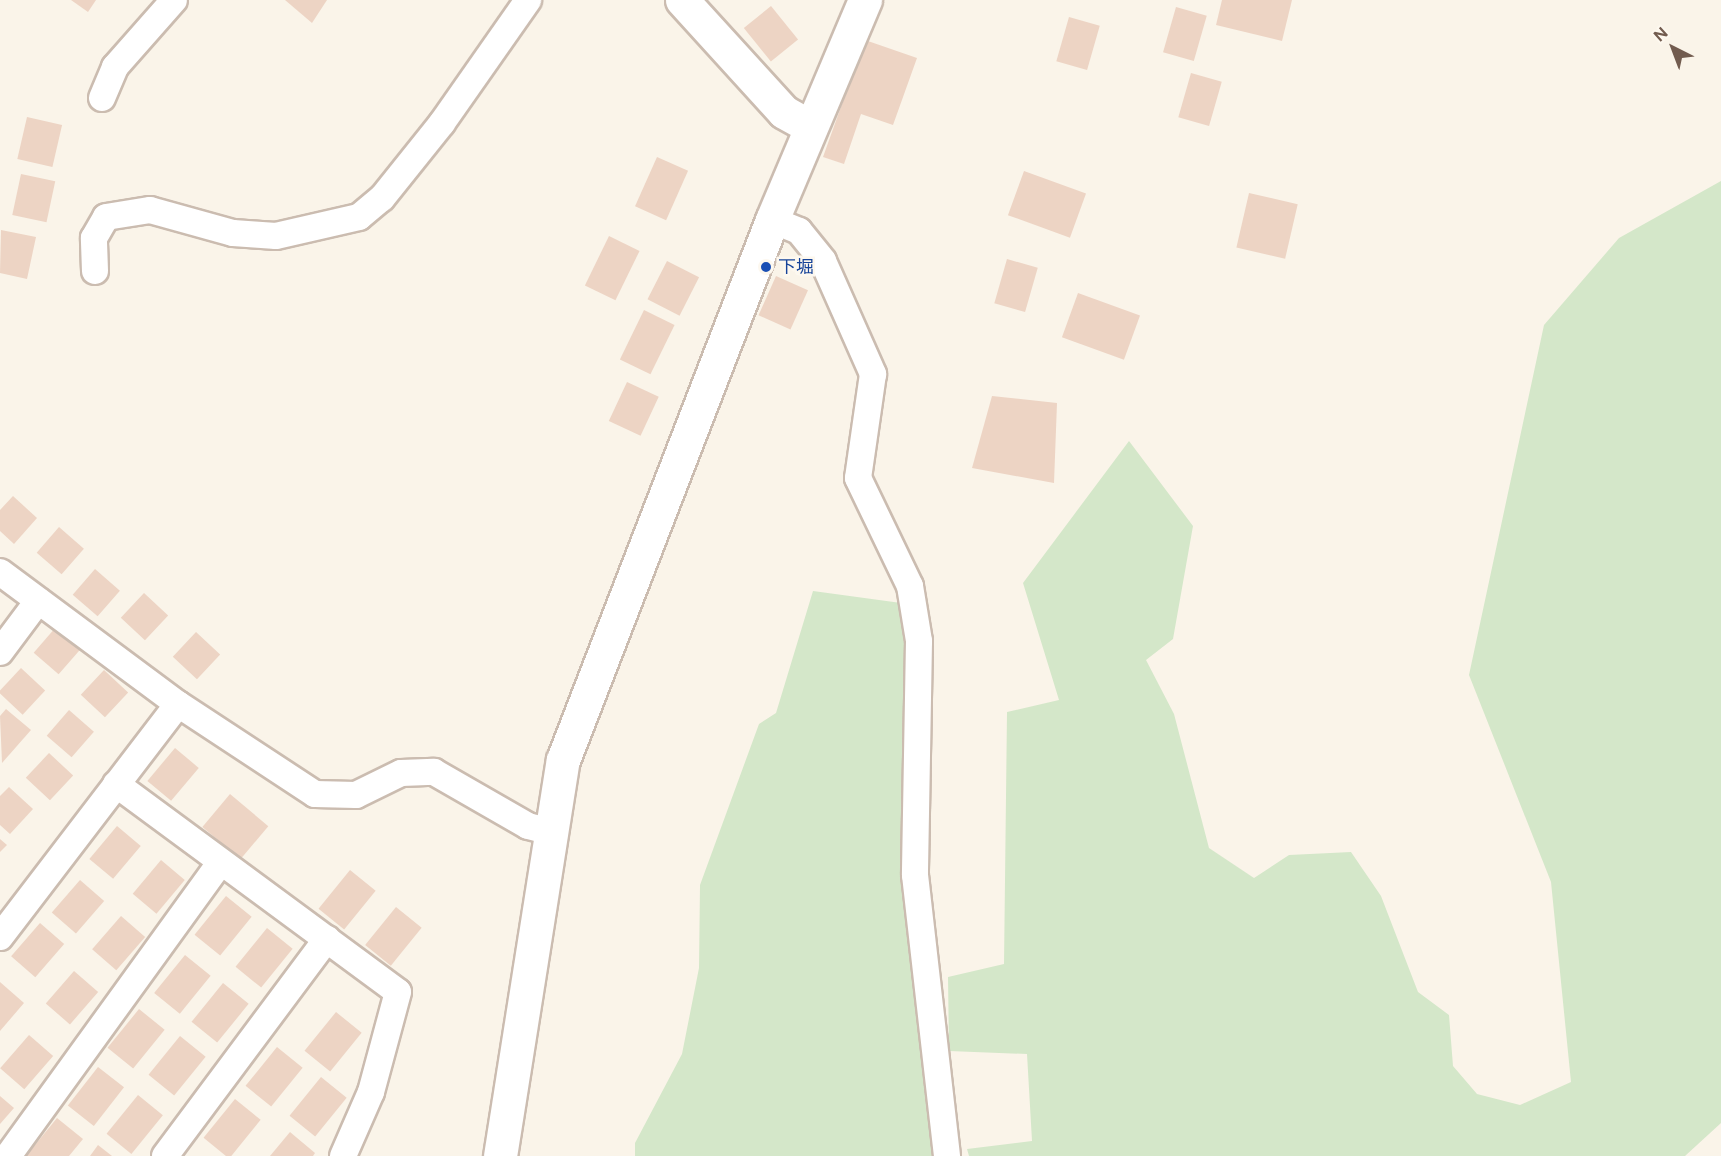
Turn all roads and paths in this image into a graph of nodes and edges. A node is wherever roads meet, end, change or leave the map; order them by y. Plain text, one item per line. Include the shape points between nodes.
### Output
1 (174, 0) edge
2 (528, 0) edge
3 (682, 0) edge
4 (865, 0) edge
5 (102, 98) dead end
6 (809, 126) junction
7 (772, 220) junction
8 (94, 272) dead end
9 (0, 572) edge
10 (38, 601) junction
11 (0, 652) edge
12 (178, 704) junction
13 (116, 784) junction
14 (548, 831) junction
15 (221, 862) junction
16 (0, 937) edge
17 (327, 939) junction
18 (8, 1156) edge
19 (165, 1156) edge
20 (343, 1156) edge
21 (500, 1156) edge
22 (948, 1156) edge

1 - 5 street via 114,67
2 - 8 street via 442,123 382,198 359,217 276,236 233,233 150,210 106,217 94,238
3 - 6 street via 784,112
4 - 6 street
6 - 7 street
7 - 14 street via 563,760
7 - 22 street via 799,231 823,261 873,375 858,478 910,586 919,641 915,875
9 - 10 street
10 - 11 street
10 - 12 street
12 - 13 street
12 - 14 street via 315,794 356,795 401,773 434,772 528,826
13 - 15 street
13 - 16 street
14 - 21 street
15 - 17 street
15 - 18 street
17 - 19 street
17 - 20 street via 398,992 371,1092

